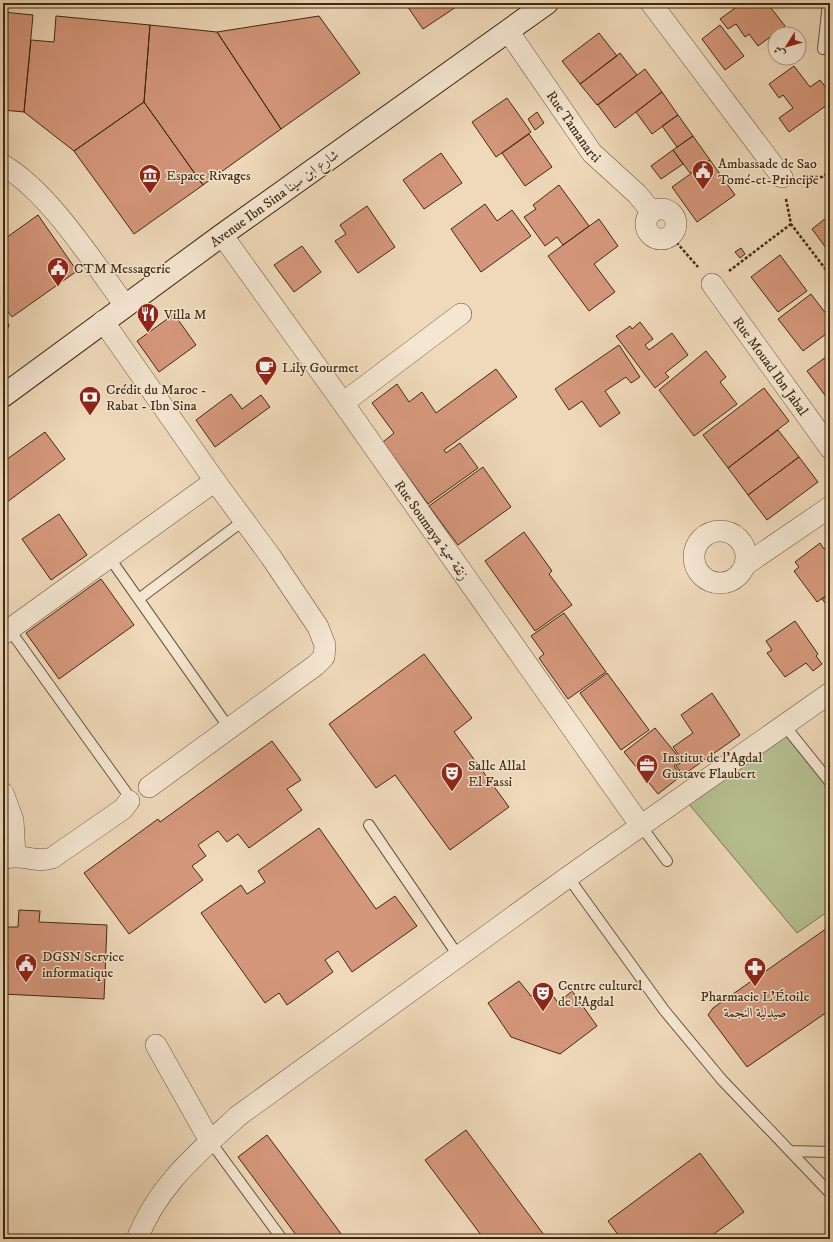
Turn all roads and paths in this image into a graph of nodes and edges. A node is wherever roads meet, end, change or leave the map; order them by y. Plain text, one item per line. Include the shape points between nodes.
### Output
1 (547, 3) edge
2 (651, 3) edge
3 (828, 3) edge
4 (508, 31) junction
5 (823, 49) dead end
6 (3, 165) edge
7 (830, 171) edge
8 (782, 177) joint
9 (222, 235) junction
10 (670, 235) joint
11 (830, 275) edge
12 (712, 284) junction
13 (125, 305) junction
14 (461, 314) dead end
15 (103, 321) junction
16 (3, 396) edge
17 (343, 403) junction
18 (830, 448) edge
19 (215, 481) junction
20 (830, 507) edge
21 (244, 521) junction
22 (109, 557) junction
23 (745, 565) dead end
24 (140, 598) junction
25 (6, 631) edge
26 (830, 694) edge
27 (785, 726) junction
28 (230, 728) junction
29 (830, 782) edge
30 (149, 787) dead end
31 (3, 793) edge
32 (129, 801) joint
33 (368, 825) dead end
34 (641, 826) junction
35 (9, 858) edge
36 (667, 861) dead end
37 (568, 877) junction
38 (459, 957) junction
39 (156, 1045) dead end
40 (210, 1141) junction
41 (790, 1151) junction
42 (830, 1152) edge
43 (830, 1193) edge
44 (137, 1239) edge
45 (282, 1239) edge

1 - 4 main road, Avenue Ibn Sina شارع ابن سينا
2 - 8 street
3 - 5 lane
4 - 9 main road, Avenue Ibn Sina شارع ابن سينا
4 - 10 street, Rue Tamanarti via 592,153 638,194 652,212 664,209 670,212 676,224
6 - 13 street via 38,193
7 - 8 path via 822,177
9 - 13 main road, Avenue Ibn Sina شارع ابن سينا
9 - 17 street, Rue Soumaya زنقة سمية
10 - 12 path
11 - 12 path via 791,224
12 - 18 street, Rue Mouad Ibn Jabal
13 - 15 main road, Avenue Ibn Sina شارع ابن سينا
14 - 17 street
15 - 16 main road, Avenue Ibn Sina شارع ابن سينا
15 - 19 street
17 - 34 street, Rue Soumaya زنقة سمية
19 - 21 street
19 - 22 street
20 - 23 street
21 - 24 lane
21 - 28 street via 318,627 325,645 324,657 316,665
22 - 24 lane
22 - 25 street
24 - 28 lane
25 - 32 lane via 126,792
26 - 27 street
27 - 29 lane
27 - 34 street
28 - 30 street
31 - 35 street via 13,820
32 - 35 street via 123,809 52,858 40,861
33 - 38 lane
34 - 36 lane
34 - 37 street
37 - 38 street
37 - 41 lane via 664,1010 722,1080
38 - 40 street via 238,1116
39 - 40 street
40 - 44 street via 168,1183
40 - 45 lane
41 - 42 lane
41 - 43 lane

